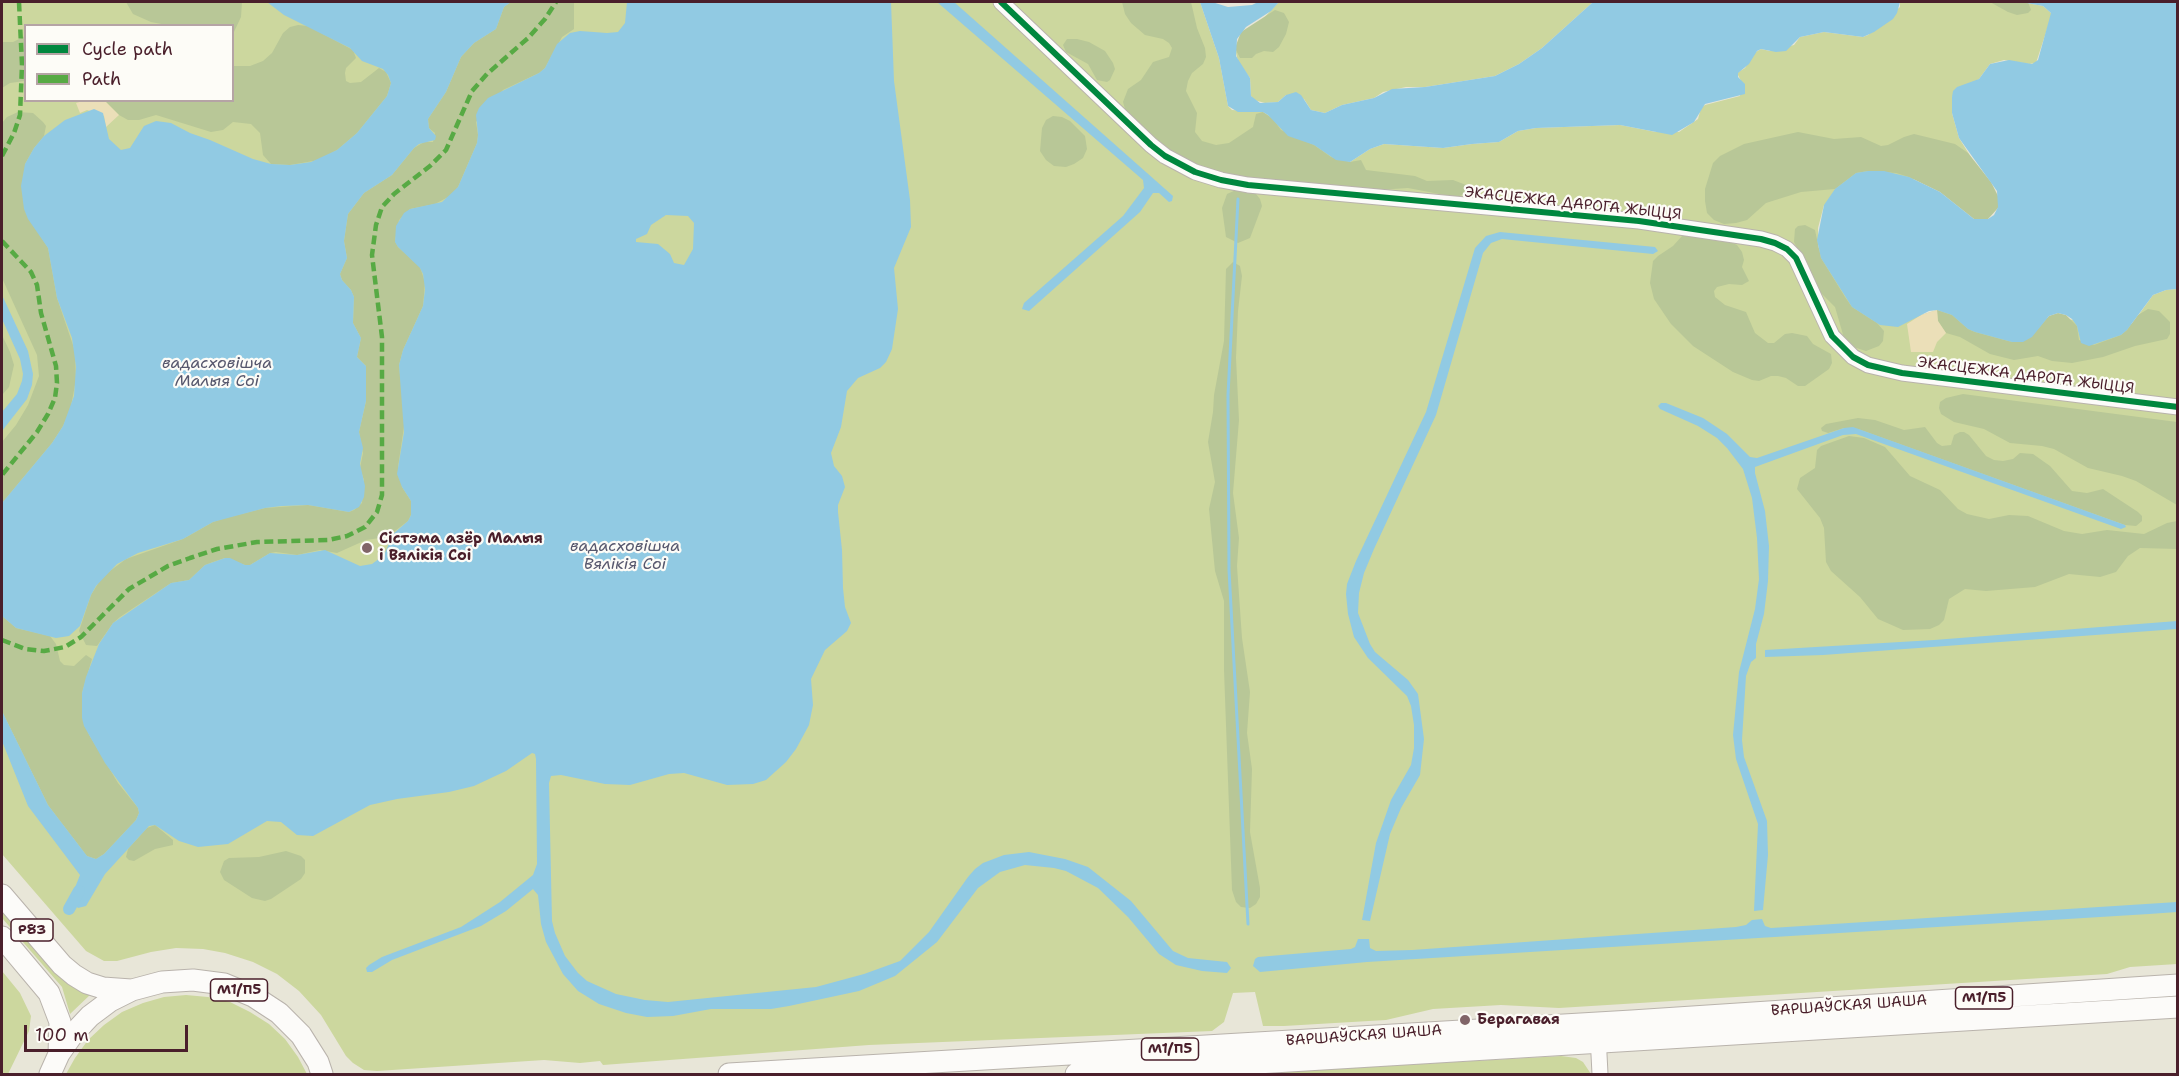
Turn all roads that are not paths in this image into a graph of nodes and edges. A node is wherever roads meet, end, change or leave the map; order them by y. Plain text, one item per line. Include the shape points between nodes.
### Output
1 (1001, 2) edge
2 (2178, 407) edge
3 (2, 895) edge
4 (2, 937) edge
5 (2178, 985) edge
6 (132, 990) junction
7 (2178, 1007) edge
8 (1598, 1033) junction
9 (59, 1054) junction
10 (323, 1070) edge
11 (50, 1074) edge
12 (729, 1074) edge
13 (1076, 1074) edge
14 (1600, 1074) edge

1 - 2 street, ЭКАСЦЕЖКА ДАРОГА ЖЫЦЦЯ via 1151,145 1195,172 1248,185 1639,221 1761,239 1787,249 1796,258 1832,336 1853,357 1868,365 1902,373
3 - 6 highway, Р83 via 74,975 87,983
4 - 9 highway, Р83 via 49,993 60,1022
5 - 8 highway, ВАРШАЎСКАЯ ШАША / М1/П5
6 - 9 highway, М1/П5 via 90,1016
6 - 10 highway, М1/П5 via 162,982 193,980 234,988 279,1013 301,1035
7 - 8 highway, ВАРШАЎСКАЯ ШАША / М1/П5
8 - 12 highway, ВАРШАЎСКАЯ ШАША / М1/П5
8 - 13 highway, ВАРШАЎСКАЯ ШАША / М1/П5
8 - 14 street
9 - 11 highway, М1/П5

